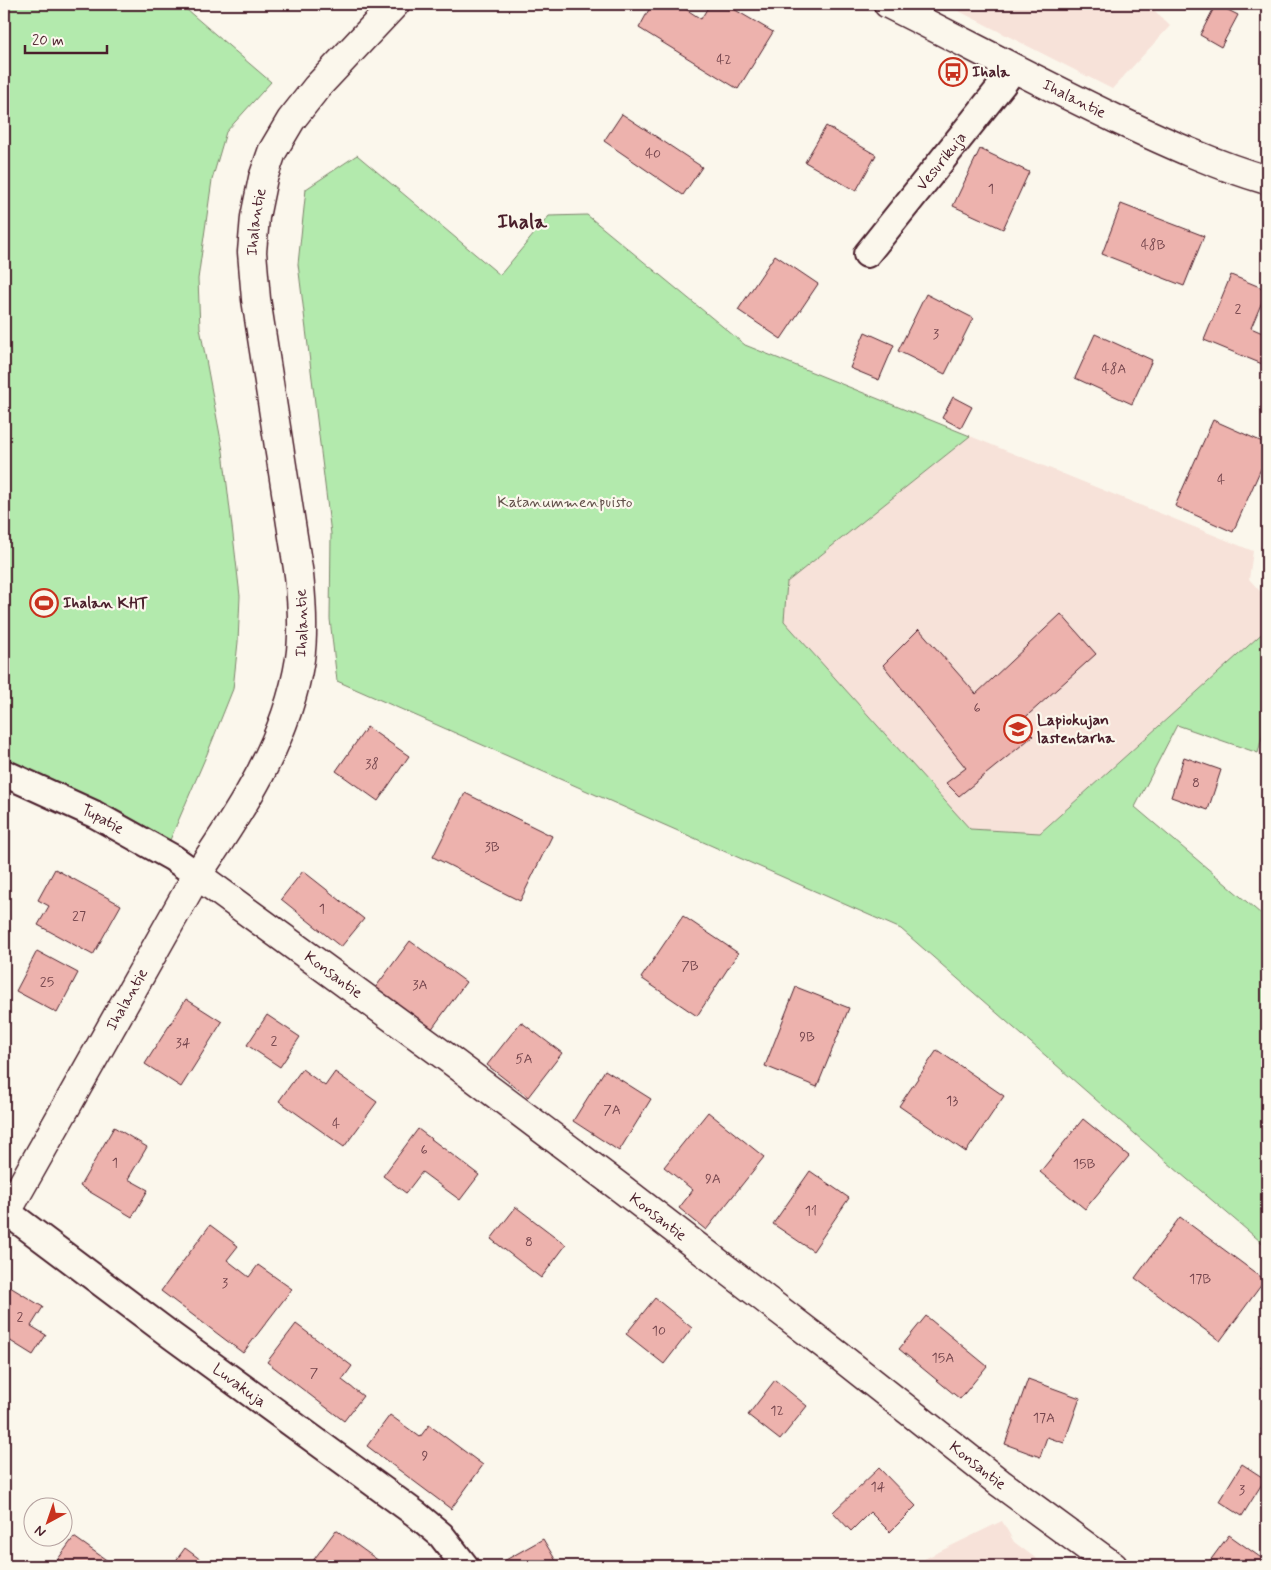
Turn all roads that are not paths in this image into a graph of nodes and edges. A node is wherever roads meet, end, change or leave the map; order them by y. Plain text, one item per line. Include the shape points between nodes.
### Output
1 (395, 4) edge
2 (888, 4) edge
3 (1014, 68) junction
4 (1267, 180) edge
5 (867, 254) dead end
6 (4, 773) edge
7 (197, 875) junction
8 (5, 1214) edge
9 (465, 1566) edge
10 (1113, 1566) edge

1 - 7 street, Ihalantie via 317,87 291,120 272,152 263,178 252,252 256,299 299,576 303,617 300,659 291,698 260,777
2 - 3 street, Ihalantie
3 - 4 street, Ihalantie via 1154,137
3 - 5 street, Vesurikuja
6 - 7 street, Tupatie via 94,814
7 - 8 street, Ihalantie
7 - 10 street, Konsantie via 622,1189 1000,1483
8 - 9 street, Luvakuja via 416,1514 441,1535

